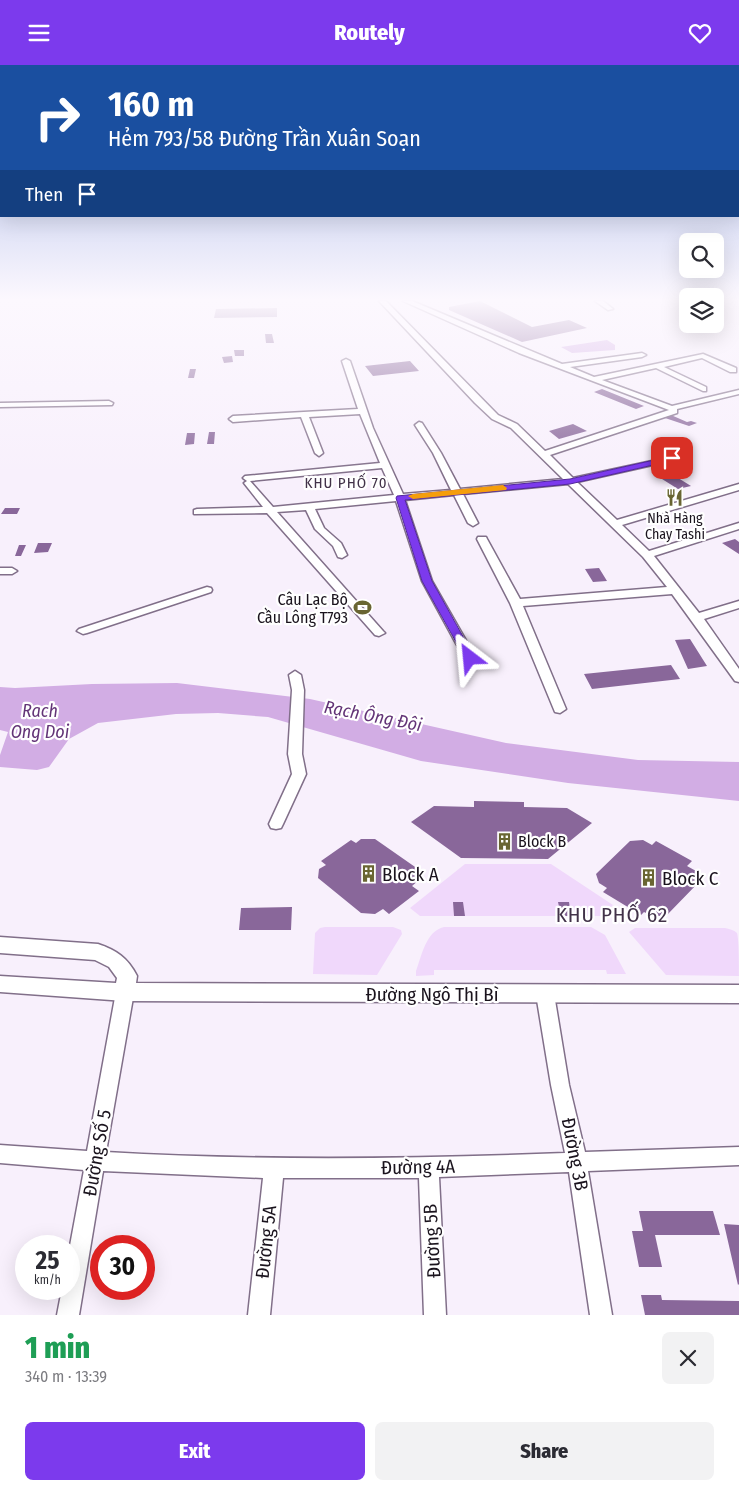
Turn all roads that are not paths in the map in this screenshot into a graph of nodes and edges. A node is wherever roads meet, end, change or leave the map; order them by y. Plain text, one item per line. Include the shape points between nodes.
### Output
1 (436, 359) edge
2 (544, 359) edge
3 (610, 359) edge
4 (686, 359) edge
5 (711, 359) edge
6 (346, 361) dead end
7 (655, 365) junction
8 (560, 366) junction
9 (733, 370) dead end
10 (594, 379) junction
11 (703, 389) dead end
12 (739, 392) edge
13 (109, 403) dead end
14 (0, 405) edge
15 (672, 409) junction
16 (363, 411) junction
17 (304, 414) junction
18 (233, 419) dead end
19 (419, 425) dead end
20 (319, 453) dead end
21 (542, 455) junction
22 (672, 458) dead end
23 (386, 465) junction
24 (570, 481) junction
25 (739, 487) edge
26 (457, 492) junction
27 (400, 498) junction
28 (310, 506) junction
29 (272, 510) junction
30 (197, 512) dead end
31 (473, 523) dead end
32 (615, 524) junction
33 (739, 527) edge
34 (482, 539) dead end
35 (342, 555) dead end
36 (647, 555) junction
37 (0, 571) edge
38 (12, 571) dead end
39 (675, 589) junction
40 (207, 591) dead end
41 (516, 603) junction
42 (739, 604) edge
43 (697, 618) junction
44 (83, 631) dead end
45 (380, 633) dead end
46 (470, 658) dead end
47 (295, 675) dead end
48 (739, 678) edge
49 (560, 709) dead end
50 (276, 824) dead end
51 (0, 945) edge
52 (0, 984) edge
53 (125, 992) junction
54 (545, 994) junction
55 (739, 994) edge
56 (0, 1155) edge
57 (739, 1156) edge
58 (577, 1161) junction
59 (96, 1162) junction
60 (274, 1168) junction
61 (428, 1168) junction
62 (68, 1315) edge
63 (259, 1315) edge
64 (435, 1315) edge
65 (602, 1315) edge

1 - 21 street via 495,417 514,426
2 - 8 street
3 - 8 street
4 - 7 street
5 - 9 street
6 - 16 street
7 - 10 street
7 - 11 street
8 - 10 street
10 - 15 street
12 - 15 street
13 - 14 street
15 - 21 street via 674,411
16 - 17 street
16 - 23 street
17 - 18 street
17 - 20 street
19 - 26 street
21 - 24 street
22 - 24 street
23 - 27 street
23 - 29 street via 249,481
24 - 26 street
24 - 32 street
25 - 32 street
26 - 27 street
26 - 31 street
27 - 28 street
27 - 46 street via 427,581
28 - 29 street
28 - 35 street via 320,529 337,545
29 - 30 street
29 - 45 street
32 - 36 street
33 - 36 street
34 - 41 street
36 - 39 street
37 - 38 street
39 - 41 street
39 - 43 street
40 - 44 street
41 - 49 street
42 - 43 street
43 - 48 street
47 - 50 street via 298,690 295,754 299,774
51 - 53 street via 98,952 116,961 127,976
52 - 53 street, Đường Ngô Thị Bì
53 - 54 street, Đường Ngô Thị Bì
53 - 59 street, Đường Số 5
54 - 55 street, Đường Ngô Thị Bì
54 - 58 street, Đường 3B
56 - 59 street, Đường 4A
57 - 58 street, Đường 4A
58 - 61 street, Đường 4A
58 - 65 street, Đường 3B
59 - 60 street, Đường 4A
59 - 62 street, Đường Số 5
60 - 61 street, Đường 4A
60 - 63 street, Đường 5A
61 - 64 street, Đường 5B

